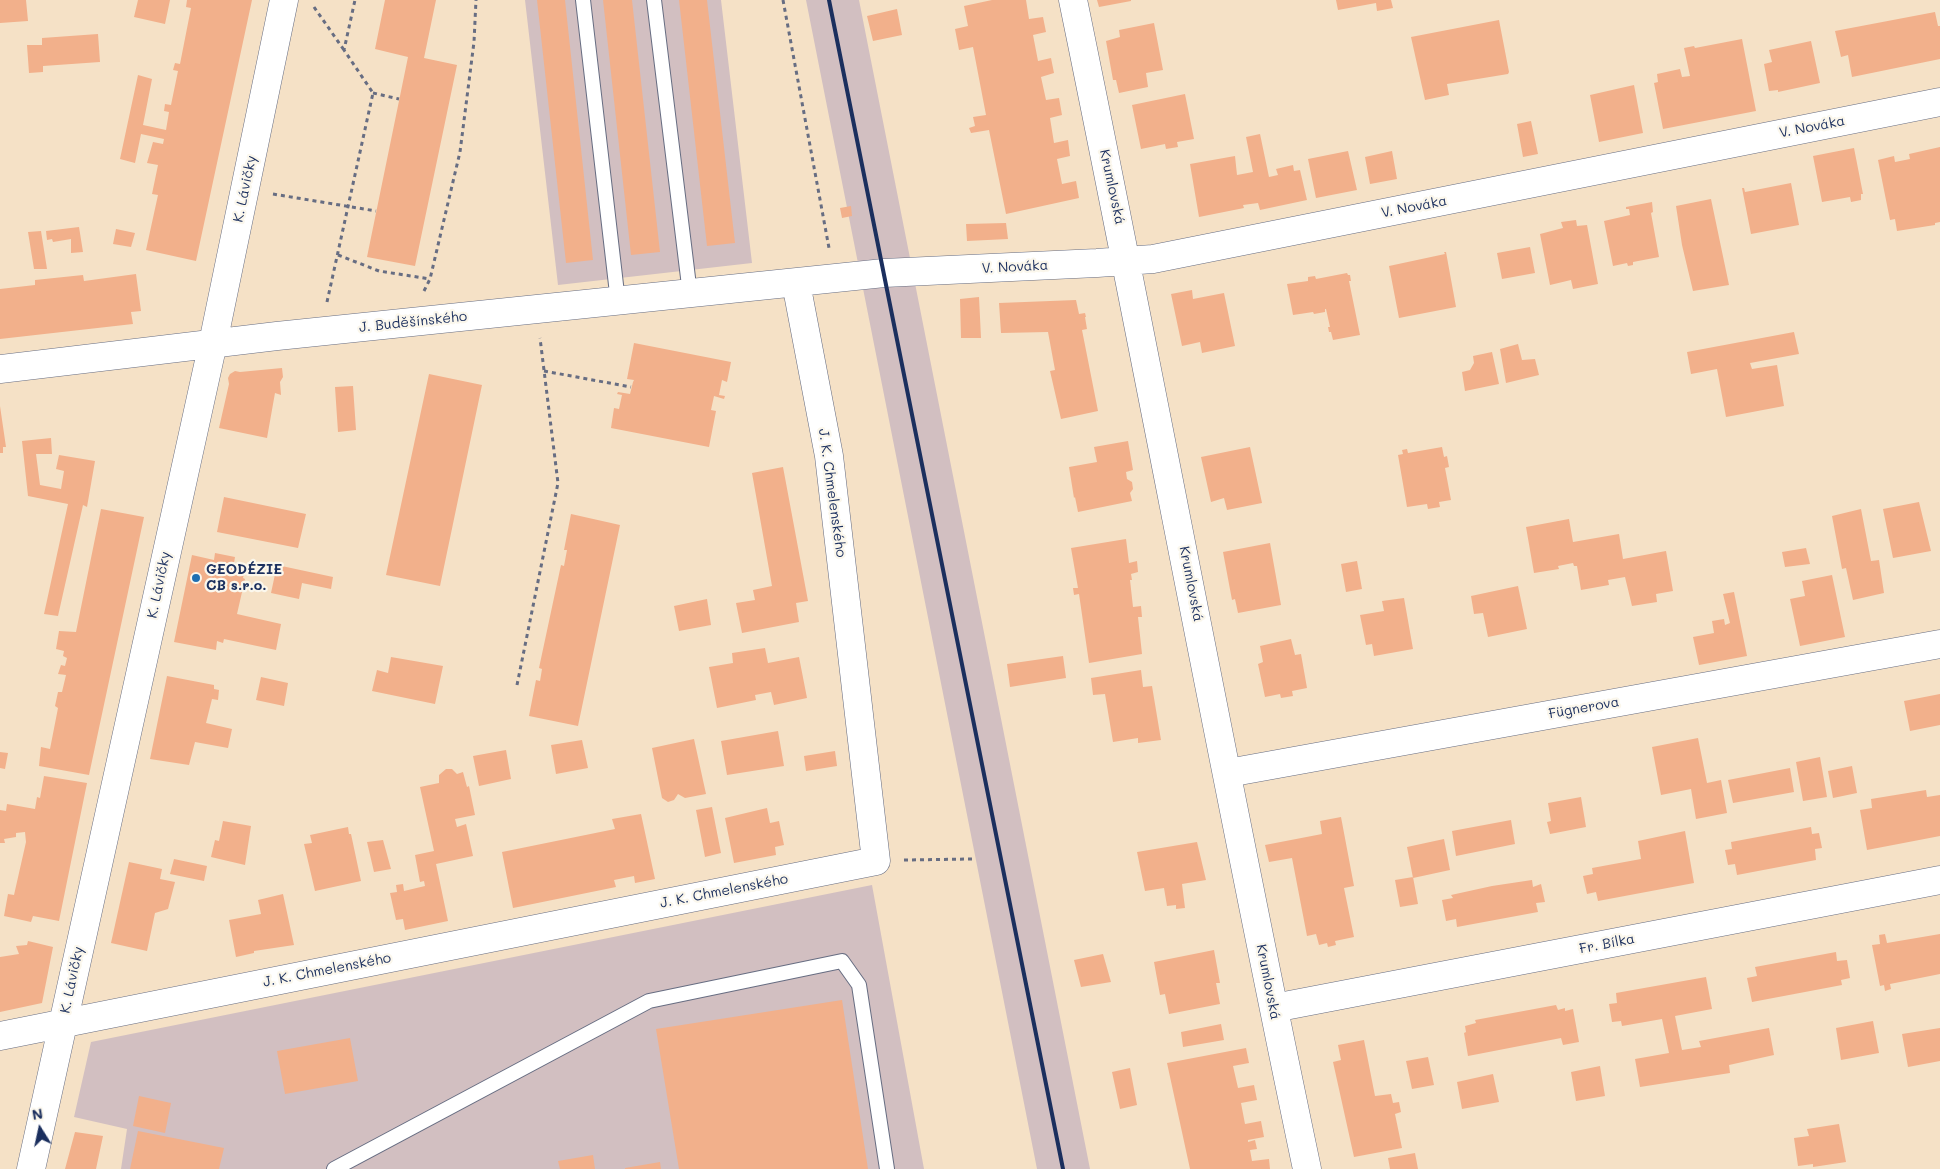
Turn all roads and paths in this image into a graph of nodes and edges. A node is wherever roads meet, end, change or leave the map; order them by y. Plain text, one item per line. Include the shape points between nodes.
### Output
1 (284, 0) edge
2 (309, 0) edge
3 (355, 0) edge
4 (476, 0) edge
5 (582, 0) edge
6 (654, 0) edge
7 (783, 0) edge
8 (1073, 0) edge
9 (344, 50) junction
10 (373, 93) junction
11 (399, 99) dead end
12 (1940, 102) edge
13 (245, 189) junction
14 (348, 207) junction
15 (376, 211) dead end
16 (338, 255) junction
17 (1127, 262) junction
18 (430, 279) junction
19 (830, 279) junction
20 (796, 283) junction
21 (690, 294) junction
22 (422, 296) dead end
23 (618, 302) junction
24 (326, 306) dead end
25 (536, 310) junction
26 (213, 343) junction
27 (0, 369) edge
28 (544, 371) junction
29 (631, 387) dead end
30 (1940, 644) edge
31 (517, 685) dead end
32 (1228, 773) junction
33 (972, 859) dead end
34 (876, 861) junction
35 (1940, 880) edge
36 (1274, 1008) junction
37 (63, 1023) junction
38 (0, 1036) edge
39 (31, 1169) edge
40 (334, 1169) edge
41 (887, 1169) edge
42 (1307, 1169) edge

1 - 13 street, K. Lávičky
2 - 9 path
3 - 9 path
4 - 18 path via 460,152
5 - 23 lane
6 - 21 lane
7 - 19 path
8 - 17 street, Krumlovská
9 - 10 path
10 - 11 path
10 - 14 path
12 - 17 street, V. Nováka
13 - 14 path
13 - 26 street, K. Lávičky
14 - 15 path
14 - 16 path
16 - 18 path via 379,271
16 - 24 path
17 - 19 street, V. Nováka via 884,273
17 - 32 street, Krumlovská
18 - 22 path
19 - 20 street, J. Buděšínského
20 - 21 street, J. Buděšínského
20 - 34 street, J. K. Chmelenského via 828,456
21 - 23 street, J. Buděšínského
23 - 25 street, J. Buděšínského
25 - 26 street, J. Buděšínského
25 - 28 path
26 - 27 street, J. Buděšínského
26 - 37 street, K. Lávičky
28 - 29 path
28 - 31 path via 558,483
30 - 32 street, Fügnerova
32 - 36 street, Krumlovská
33 - 34 path
34 - 37 street, J. K. Chmelenského
35 - 36 street, Fr. Bílka
36 - 42 street, Krumlovská
37 - 38 street, J. K. Chmelenského
37 - 39 street, K. Lávičky
40 - 41 lane via 649,1000 842,961 859,985

